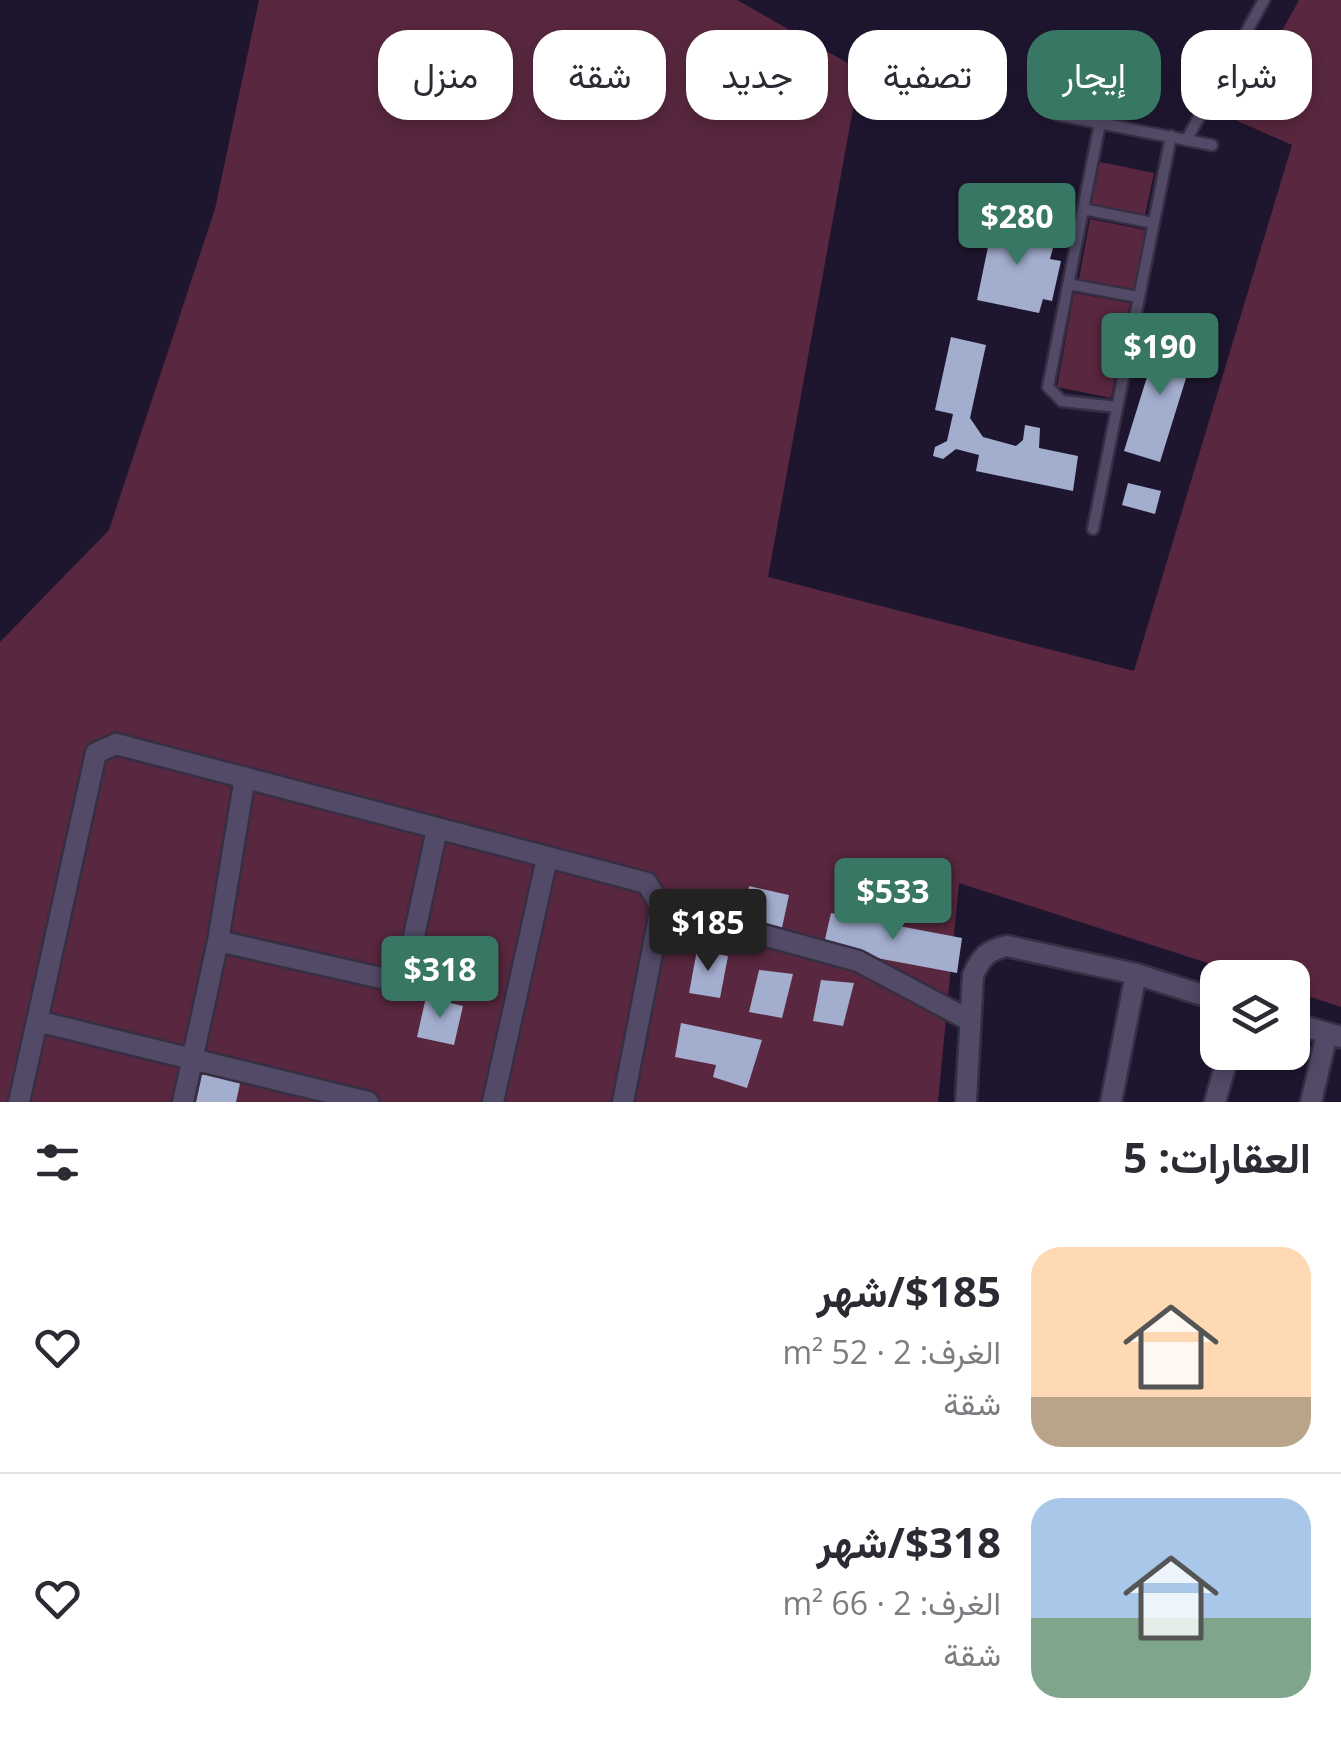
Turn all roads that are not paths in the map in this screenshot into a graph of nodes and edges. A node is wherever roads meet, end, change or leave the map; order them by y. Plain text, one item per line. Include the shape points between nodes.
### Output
1 (1264, 0) edge
2 (1082, 120) edge
3 (1100, 123) junction
4 (1170, 136) junction
5 (1187, 139) junction
6 (1212, 145) dead end
7 (1083, 209) junction
8 (1152, 223) junction
9 (1068, 284) junction
10 (1138, 298) junction
11 (1117, 407) junction
12 (1094, 529) dead end
13 (245, 777) junction
14 (437, 829) junction
15 (548, 858) junction
16 (662, 907) junction
17 (218, 941) junction
18 (1136, 974) junction
19 (1200, 994) edge
20 (969, 1020) junction
21 (37, 1021) junction
22 (1310, 1029) edge
23 (1334, 1036) edge
24 (193, 1058) junction
25 (1224, 1070) edge
26 (20, 1102) edge
27 (182, 1102) edge
28 (368, 1102) edge
29 (493, 1102) edge
30 (623, 1102) edge
31 (966, 1102) edge
32 (1111, 1102) edge
33 (1215, 1102) edge
34 (1311, 1102) edge

1 - 5 lane
2 - 3 lane
3 - 4 lane
3 - 7 lane
4 - 5 lane
4 - 8 lane
5 - 6 lane
7 - 8 lane
7 - 9 lane
8 - 10 lane
9 - 10 lane
9 - 11 lane via 1048,387 1062,401
10 - 11 lane
11 - 12 lane
13 - 14 street
13 - 17 street
13 - 21 street via 116,744 96,753
14 - 15 street
14 - 17 street via 400,977
15 - 16 street via 647,883
15 - 29 street
16 - 20 street via 858,961
16 - 30 street
17 - 24 street
18 - 19 street
18 - 20 street via 997,948 982,956 973,974
18 - 32 street
20 - 31 street
21 - 24 street
21 - 26 street
22 - 23 street
23 - 34 street
24 - 27 street
24 - 28 street
25 - 33 street

